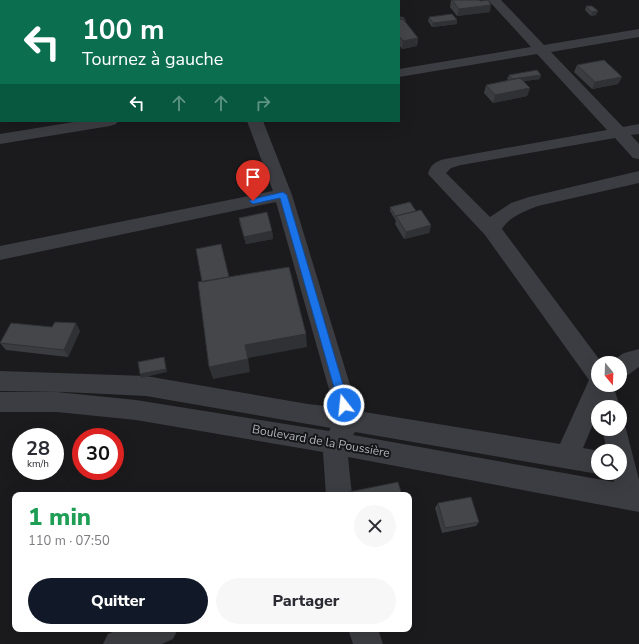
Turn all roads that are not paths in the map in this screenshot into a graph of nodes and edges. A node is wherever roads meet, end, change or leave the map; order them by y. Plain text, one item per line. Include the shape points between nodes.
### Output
1 (494, 0) edge
2 (639, 33) edge
3 (542, 49) junction
4 (400, 73) edge
5 (104, 122) edge
6 (256, 122) edge
7 (639, 128) edge
8 (619, 132) junction
9 (0, 139) edge
10 (639, 154) edge
11 (639, 177) edge
12 (283, 195) junction
13 (492, 230) junction
14 (0, 253) edge
15 (639, 358) edge
16 (627, 363) edge
17 (591, 365) edge
18 (0, 381) edge
19 (595, 392) edge
20 (0, 402) edge
21 (348, 420) junction
22 (335, 443) junction
23 (567, 456) junction
24 (591, 461) edge
25 (627, 471) edge
26 (339, 492) edge
27 (635, 498) edge
28 (154, 632) edge
29 (364, 632) edge
30 (118, 644) edge
31 (368, 644) edge

1 - 3 street
2 - 3 street
3 - 4 street
3 - 8 street
5 - 9 street
6 - 12 street
7 - 8 street
8 - 10 street
8 - 13 street via 460,160 438,169 437,174
11 - 13 street via 517,207 498,220
12 - 14 street
12 - 21 street
13 - 17 street
15 - 16 street
18 - 21 street, Boulevard de la Poussière via 146,386
19 - 23 street
20 - 22 street, Boulevard de la Poussière via 57,402 136,410
21 - 22 street
21 - 23 street, Boulevard de la Poussière
22 - 26 street
22 - 27 street, Boulevard de la Poussière
23 - 24 street, Boulevard de la Poussière
25 - 27 street
28 - 30 street
29 - 31 street

